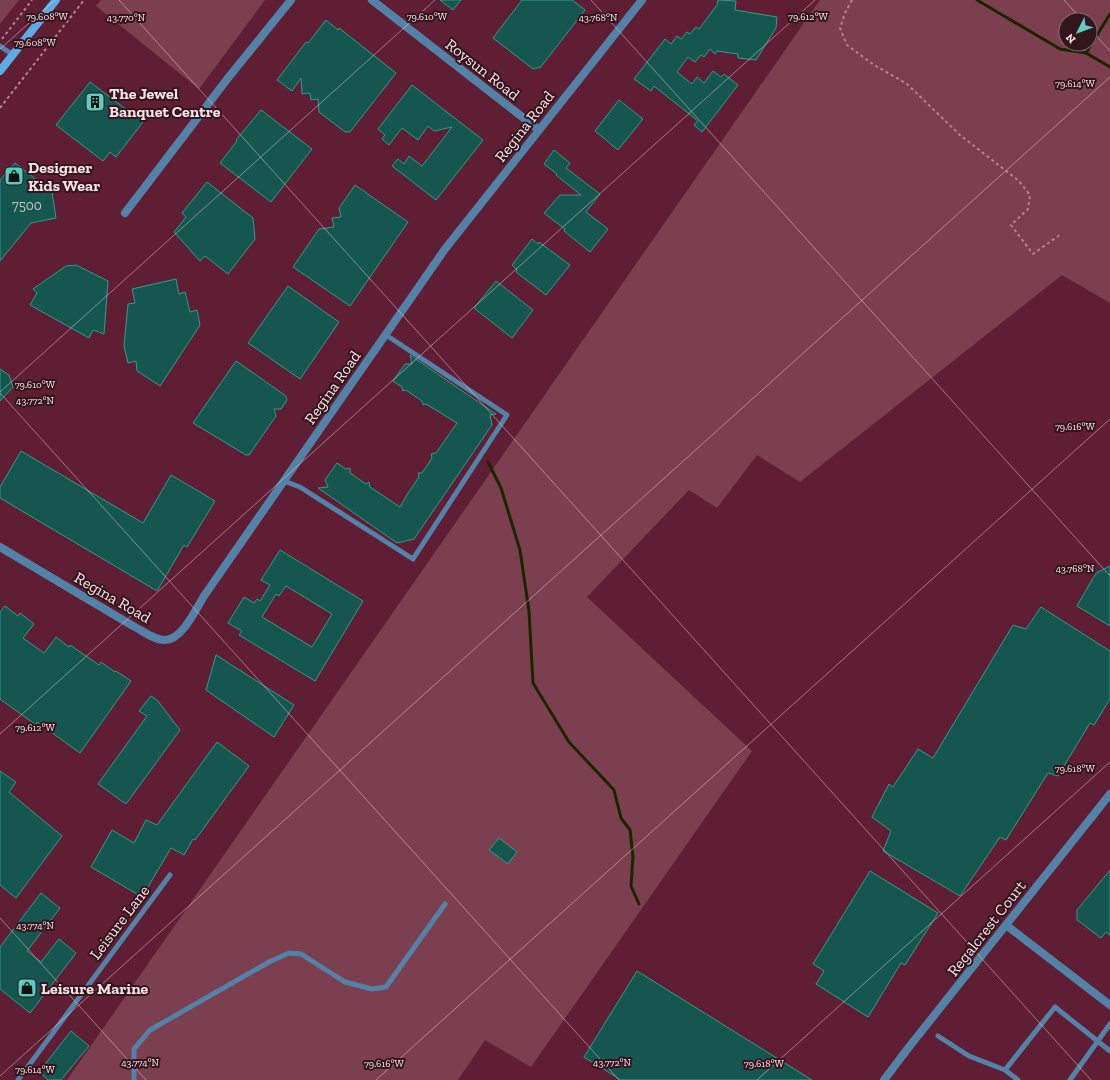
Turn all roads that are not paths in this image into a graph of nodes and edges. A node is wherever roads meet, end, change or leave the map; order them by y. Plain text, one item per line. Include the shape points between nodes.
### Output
1 (56, 0) edge
2 (291, 0) edge
3 (372, 0) edge
4 (642, 0) edge
5 (0, 46) edge
6 (13, 55) junction
7 (0, 71) edge
8 (539, 130) junction
9 (125, 213) dead end
10 (386, 335) junction
11 (284, 481) junction
12 (0, 546) edge
13 (1110, 794) edge
14 (170, 875) dead end
15 (445, 904) dead end
16 (1006, 925) junction
17 (1110, 1005) edge
18 (1110, 1024) edge
19 (938, 1036) dead end
20 (1098, 1041) junction
21 (1110, 1051) edge
22 (1005, 1070) junction
23 (18, 1080) edge
24 (134, 1080) edge
25 (884, 1080) edge
26 (1018, 1080) edge
27 (1070, 1080) edge

1 - 6 main road
2 - 9 street
3 - 8 street, Roysun Road
4 - 8 street, Regina Road
5 - 6 lane
6 - 7 main road
8 - 10 street, Regina Road via 445,249
10 - 11 street, Regina Road
10 - 11 lane via 507,416 413,559 300,487
11 - 12 street, Regina Road via 184,628 166,640 156,638 133,626
13 - 16 street, Regalcrest Court
14 - 23 lane, Leisure Lane
15 - 24 lane via 386,987 372,989 345,982 301,954 289,953 150,1030 134,1049
16 - 17 street
16 - 25 street, Regalcrest Court
18 - 20 lane
19 - 22 lane via 969,1056
20 - 21 lane
20 - 22 lane via 1055,1007
20 - 27 lane
22 - 26 lane

